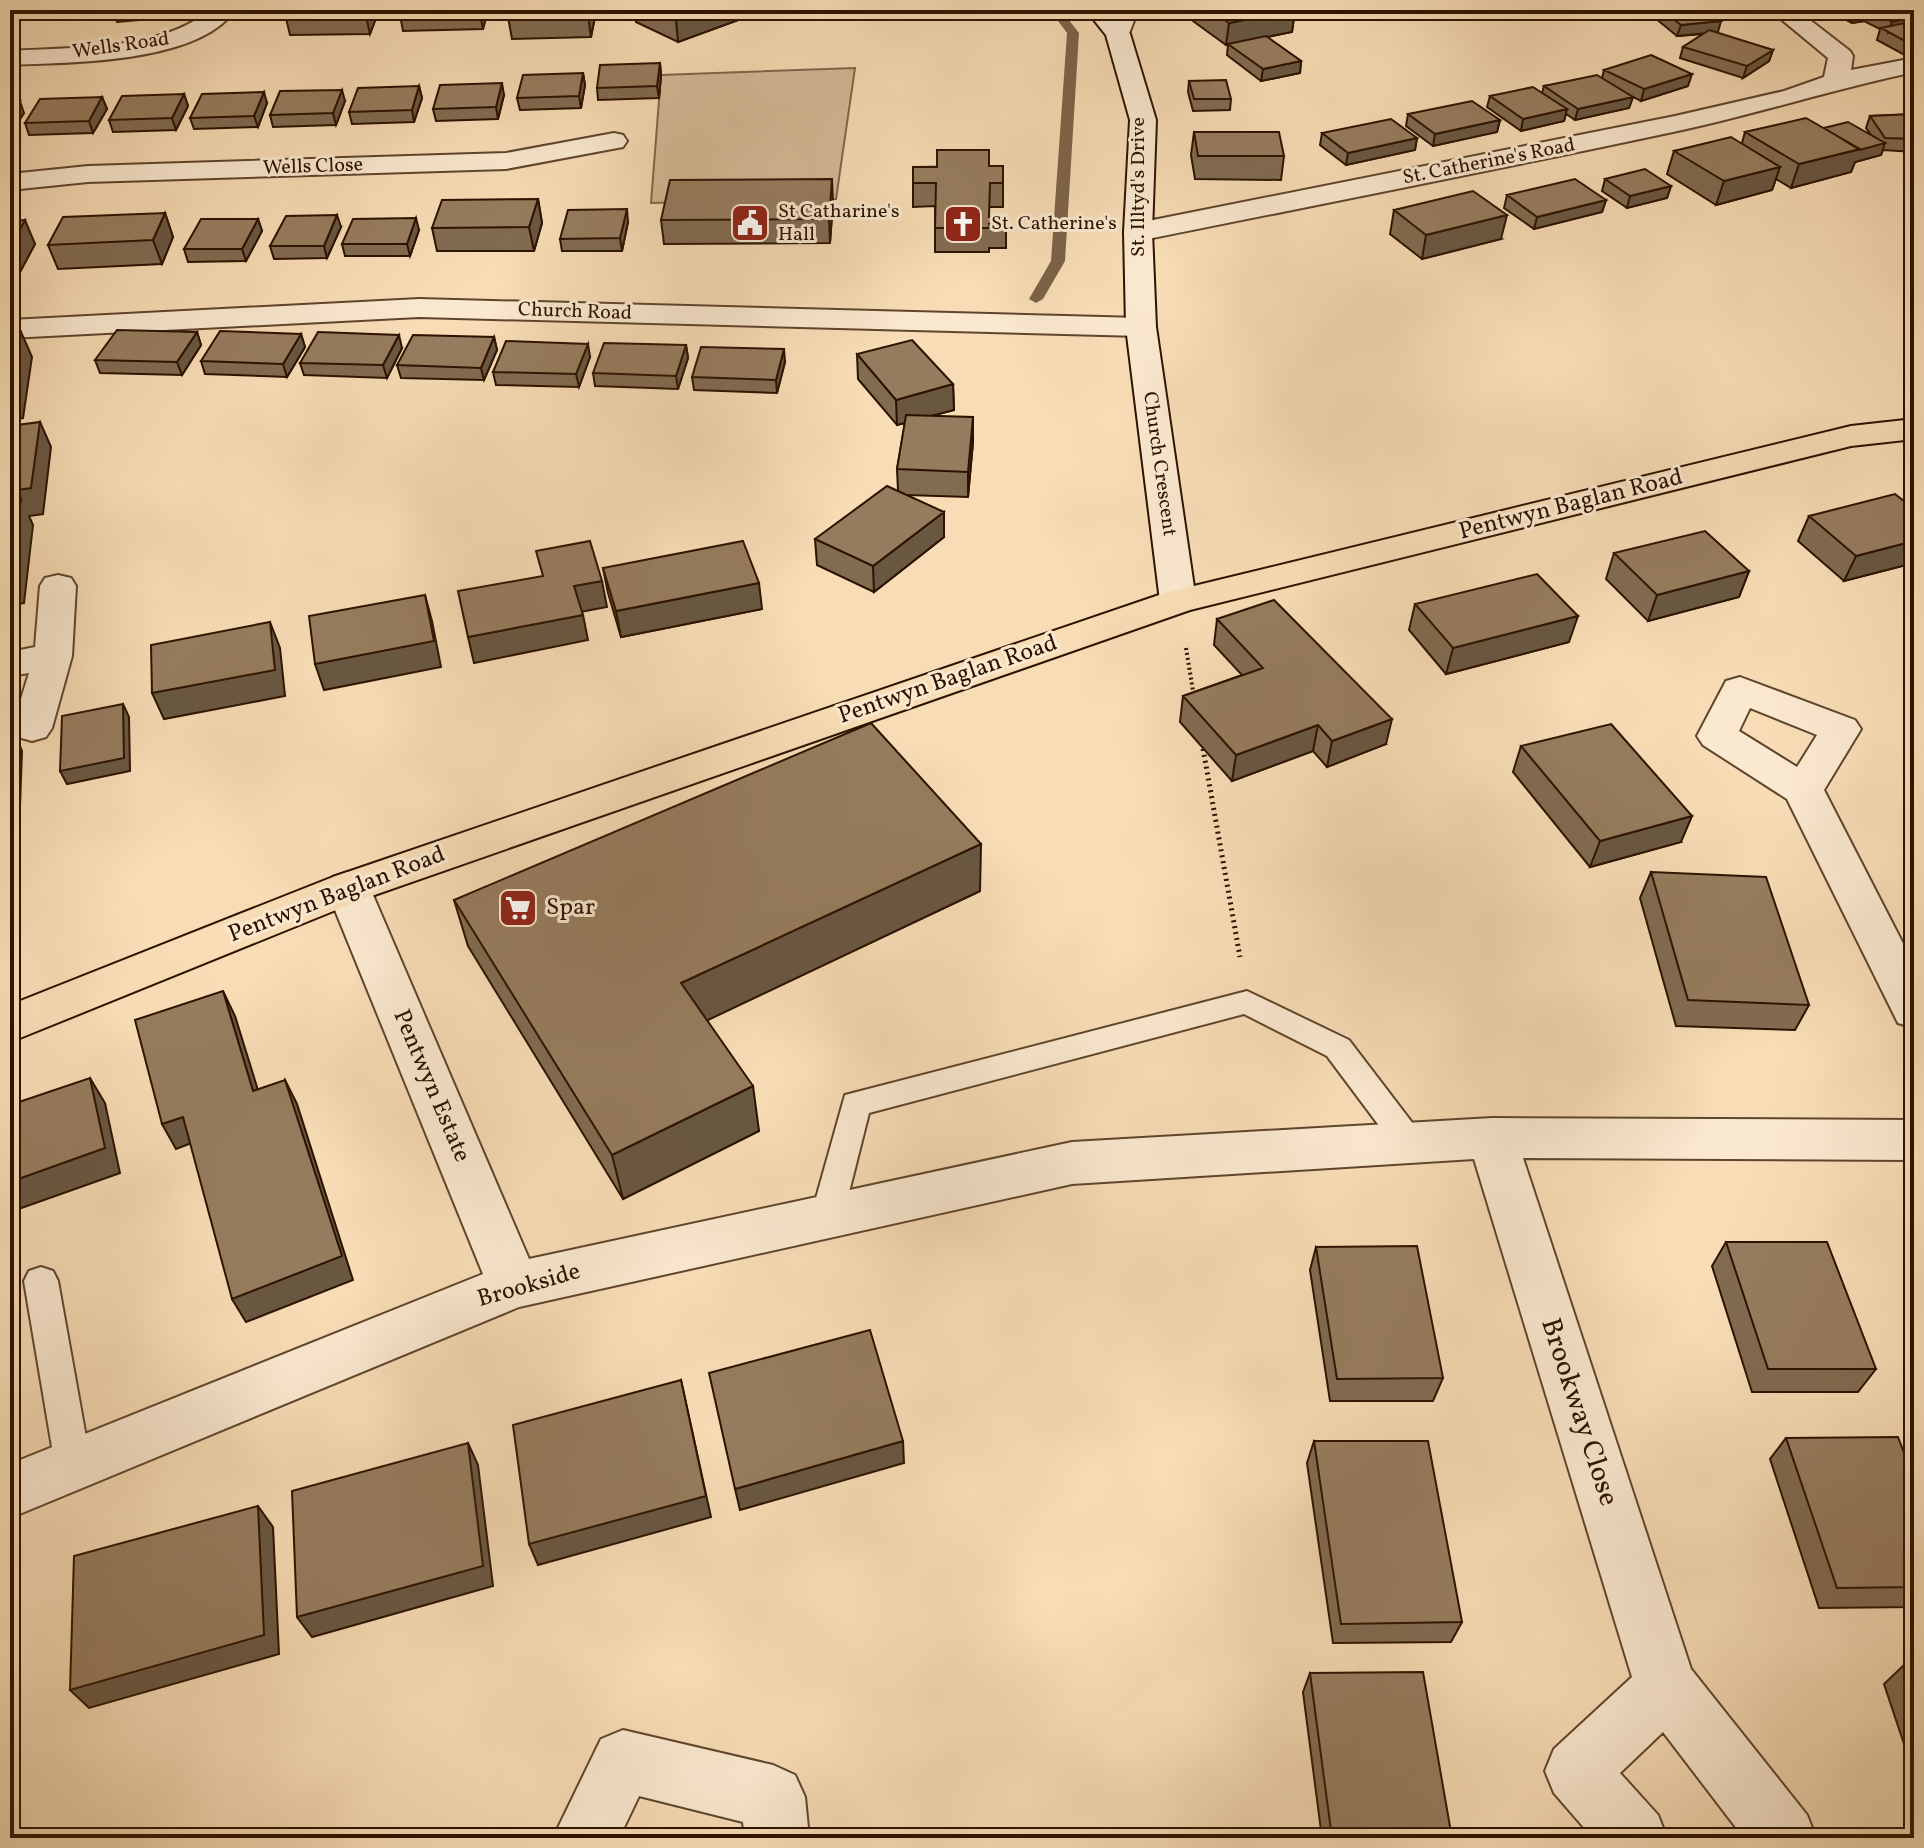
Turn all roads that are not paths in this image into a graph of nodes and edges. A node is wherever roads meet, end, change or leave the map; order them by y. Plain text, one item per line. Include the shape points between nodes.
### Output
1 (223, 10) edge
2 (1098, 10) edge
3 (1782, 10) edge
4 (1122, 22) edge
5 (10, 58) edge
6 (1914, 65) edge
7 (1836, 81) junction
8 (614, 141) dead end
9 (10, 182) edge
10 (1138, 232) junction
11 (1141, 327) junction
12 (10, 329) edge
13 (1914, 429) edge
14 (58, 586) dead end
15 (1178, 601) junction
16 (53, 656) junction
17 (10, 664) edge
18 (32, 728) dead end
19 (1803, 790) dead end
20 (348, 888) junction
21 (1914, 1010) edge
22 (10, 1024) edge
23 (1492, 1138) junction
24 (1914, 1140) edge
25 (1409, 1142) junction
26 (827, 1216) junction
27 (41, 1281) dead end
28 (514, 1285) junction
29 (73, 1465) junction
30 (10, 1491) edge
31 (1666, 1687) junction
32 (585, 1838) edge
33 (777, 1838) edge
34 (1635, 1838) edge
35 (1784, 1838) edge

1 - 5 street, Wells Road via 206,27 176,40
2 - 4 street, St. Illtyd's Drive
3 - 7 street via 1841,56
4 - 10 street, St. Illtyd's Drive via 1143,120
6 - 7 street, St. Catherine's Road
7 - 10 street, St. Catherine's Road via 1792,97 1675,124
8 - 9 street, Wells Close via 506,161 88,174
10 - 11 street, St. Illtyd's Drive
11 - 12 street, Church Road via 419,308
11 - 15 street, Church Crescent
13 - 15 main road, Pentwyn Baglan Road via 1851,436
14 - 16 street
15 - 20 main road, Pentwyn Baglan Road
16 - 17 street
16 - 18 street
19 - 21 street
20 - 22 main road, Pentwyn Baglan Road
20 - 28 street, Pentwyn Estate
23 - 24 street, Brookside
23 - 25 street, Brookside
23 - 31 street, Brookway Close
25 - 26 street, Brookside via 1072,1163
25 - 26 lane via 1338,1048 1247,1002 856,1104
26 - 28 street, Brookside
27 - 29 lane
28 - 29 street, Brookside
29 - 30 street, Brookside
31 - 34 street via 1576,1771
31 - 35 street, Brookway Close
32 - 33 street via 623,1761 773,1797

